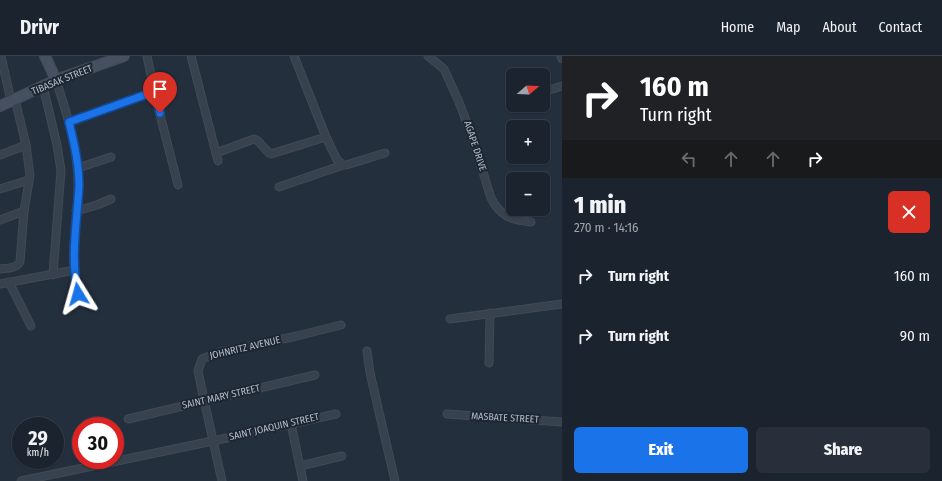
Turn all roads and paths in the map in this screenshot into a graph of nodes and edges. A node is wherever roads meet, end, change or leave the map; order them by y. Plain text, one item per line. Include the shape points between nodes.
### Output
1 (1, 56) edge
2 (45, 56) edge
3 (124, 56) edge
4 (147, 56) edge
5 (191, 56) edge
6 (294, 56) edge
7 (428, 56) edge
8 (561, 56) edge
9 (112, 58) edge
10 (562, 59) edge
11 (56, 80) junction
12 (43, 86) junction
13 (562, 86) edge
14 (550, 90) edge
15 (156, 91) junction
16 (13, 100) junction
17 (0, 106) edge
18 (69, 122) junction
19 (326, 137) junction
20 (26, 145) junction
21 (216, 153) junction
22 (385, 153) dead end
23 (0, 155) edge
24 (111, 157) dead end
25 (218, 161) dead end
26 (343, 165) junction
27 (78, 168) junction
28 (29, 180) junction
29 (178, 185) dead end
30 (279, 187) dead end
31 (0, 189) edge
32 (110, 199) dead end
33 (24, 211) junction
34 (76, 211) junction
35 (0, 220) edge
36 (531, 222) dead end
37 (0, 268) edge
38 (75, 270) junction
39 (53, 275) junction
40 (9, 282) junction
41 (0, 284) edge
42 (82, 302) dead end
43 (562, 304) edge
44 (490, 313) junction
45 (450, 319) dead end
46 (341, 325) dead end
47 (31, 326) dead end
48 (367, 351) dead end
49 (489, 363) dead end
50 (315, 375) dead end
51 (204, 400) junction
52 (336, 414) dead end
53 (447, 414) dead end
54 (128, 419) dead end
55 (562, 422) edge
56 (291, 424) junction
57 (213, 441) junction
58 (342, 456) dead end
59 (300, 466) junction
60 (21, 481) edge
61 (222, 481) edge
62 (303, 481) edge
63 (395, 481) edge

1 - 16 street
2 - 11 street
3 - 9 street, TIBASAK STREET
4 - 15 street
5 - 21 street
6 - 19 street
7 - 36 street, AGAPE DRIVE via 444,69 459,102 494,205 506,216
8 - 10 street
9 - 11 street, TIBASAK STREET
11 - 12 street, TIBASAK STREET
11 - 18 street
12 - 16 street, TIBASAK STREET
12 - 39 street via 61,170
13 - 14 street
15 - 18 street
15 - 29 street
16 - 17 street, TIBASAK STREET
16 - 20 street
18 - 27 street
19 - 21 street via 270,154 254,139
19 - 26 street via 337,160
20 - 23 street
20 - 28 street
21 - 25 street
22 - 26 street
24 - 27 street
26 - 30 street
27 - 34 street
28 - 31 street
28 - 33 street
32 - 34 street
33 - 35 street
33 - 37 street via 20,262 18,266
34 - 38 street
38 - 39 street
38 - 42 street via 77,290
39 - 40 street
40 - 41 street
40 - 47 street
43 - 44 street
44 - 45 street
44 - 49 street
46 - 51 street, JOHNRITZ AVENUE via 205,357 200,362 198,370
48 - 63 street
50 - 51 street, SAINT MARY STREET
51 - 54 street, SAINT MARY STREET
51 - 57 street, JOHNRITZ AVENUE
52 - 56 street, SAINT JOAQUIN STREET
53 - 55 street, MASBATE STREET
56 - 57 street, SAINT JOAQUIN STREET
56 - 59 street
57 - 60 street, SAINT JOAQUIN STREET
57 - 61 street, JOHNRITZ AVENUE
58 - 59 street
59 - 62 street

